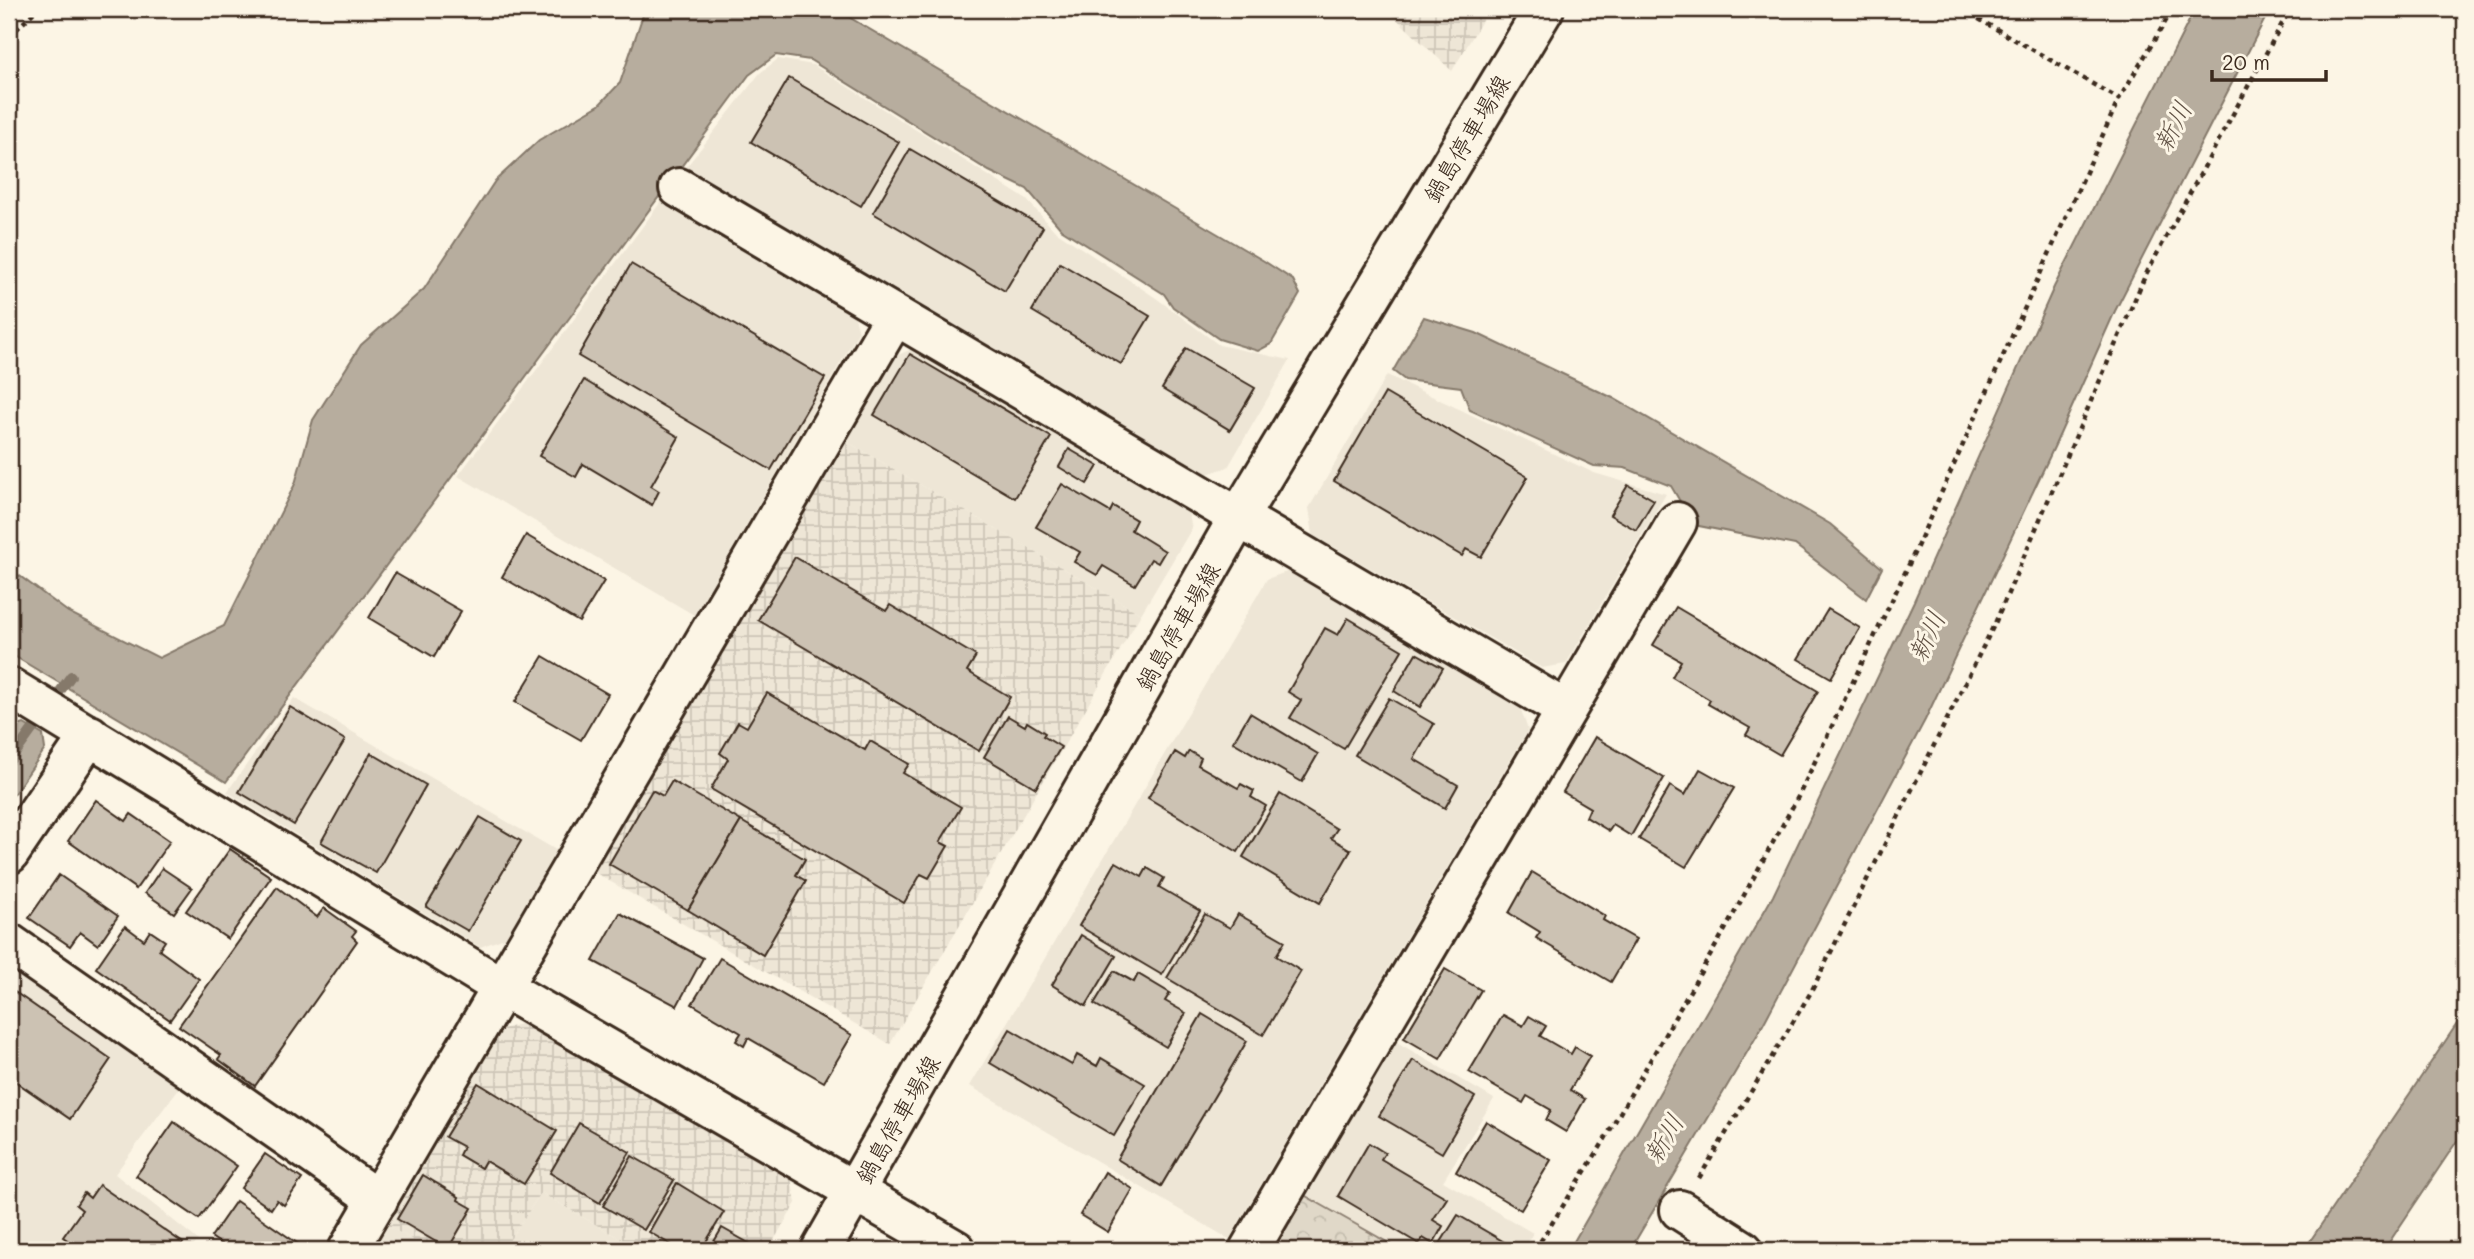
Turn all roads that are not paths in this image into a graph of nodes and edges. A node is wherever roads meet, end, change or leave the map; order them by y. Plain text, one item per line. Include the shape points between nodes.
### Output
1 (1544, 9) edge
2 (679, 188) dead end
3 (895, 316) junction
4 (1238, 518) junction
5 (1677, 522) dead end
6 (18, 692) edge
7 (1566, 710) junction
8 (82, 731) junction
9 (9, 854) edge
10 (9, 943) edge
11 (503, 988) junction
12 (856, 1191) junction
13 (378, 1200) junction
14 (1680, 1210) road end
15 (348, 1250) edge
16 (821, 1250) edge
17 (956, 1250) edge
18 (1249, 1250) edge
19 (1742, 1250) edge

1 - 4 street, 鍋島停車場線
2 - 3 street
3 - 4 street
3 - 11 street
4 - 7 street
4 - 12 street, 鍋島停車場線
5 - 7 street
6 - 8 street
7 - 18 street
8 - 9 street
8 - 11 street
10 - 13 street
11 - 12 street
11 - 13 street
12 - 16 street, 鍋島停車場線
12 - 17 street
13 - 15 street
14 - 19 street

